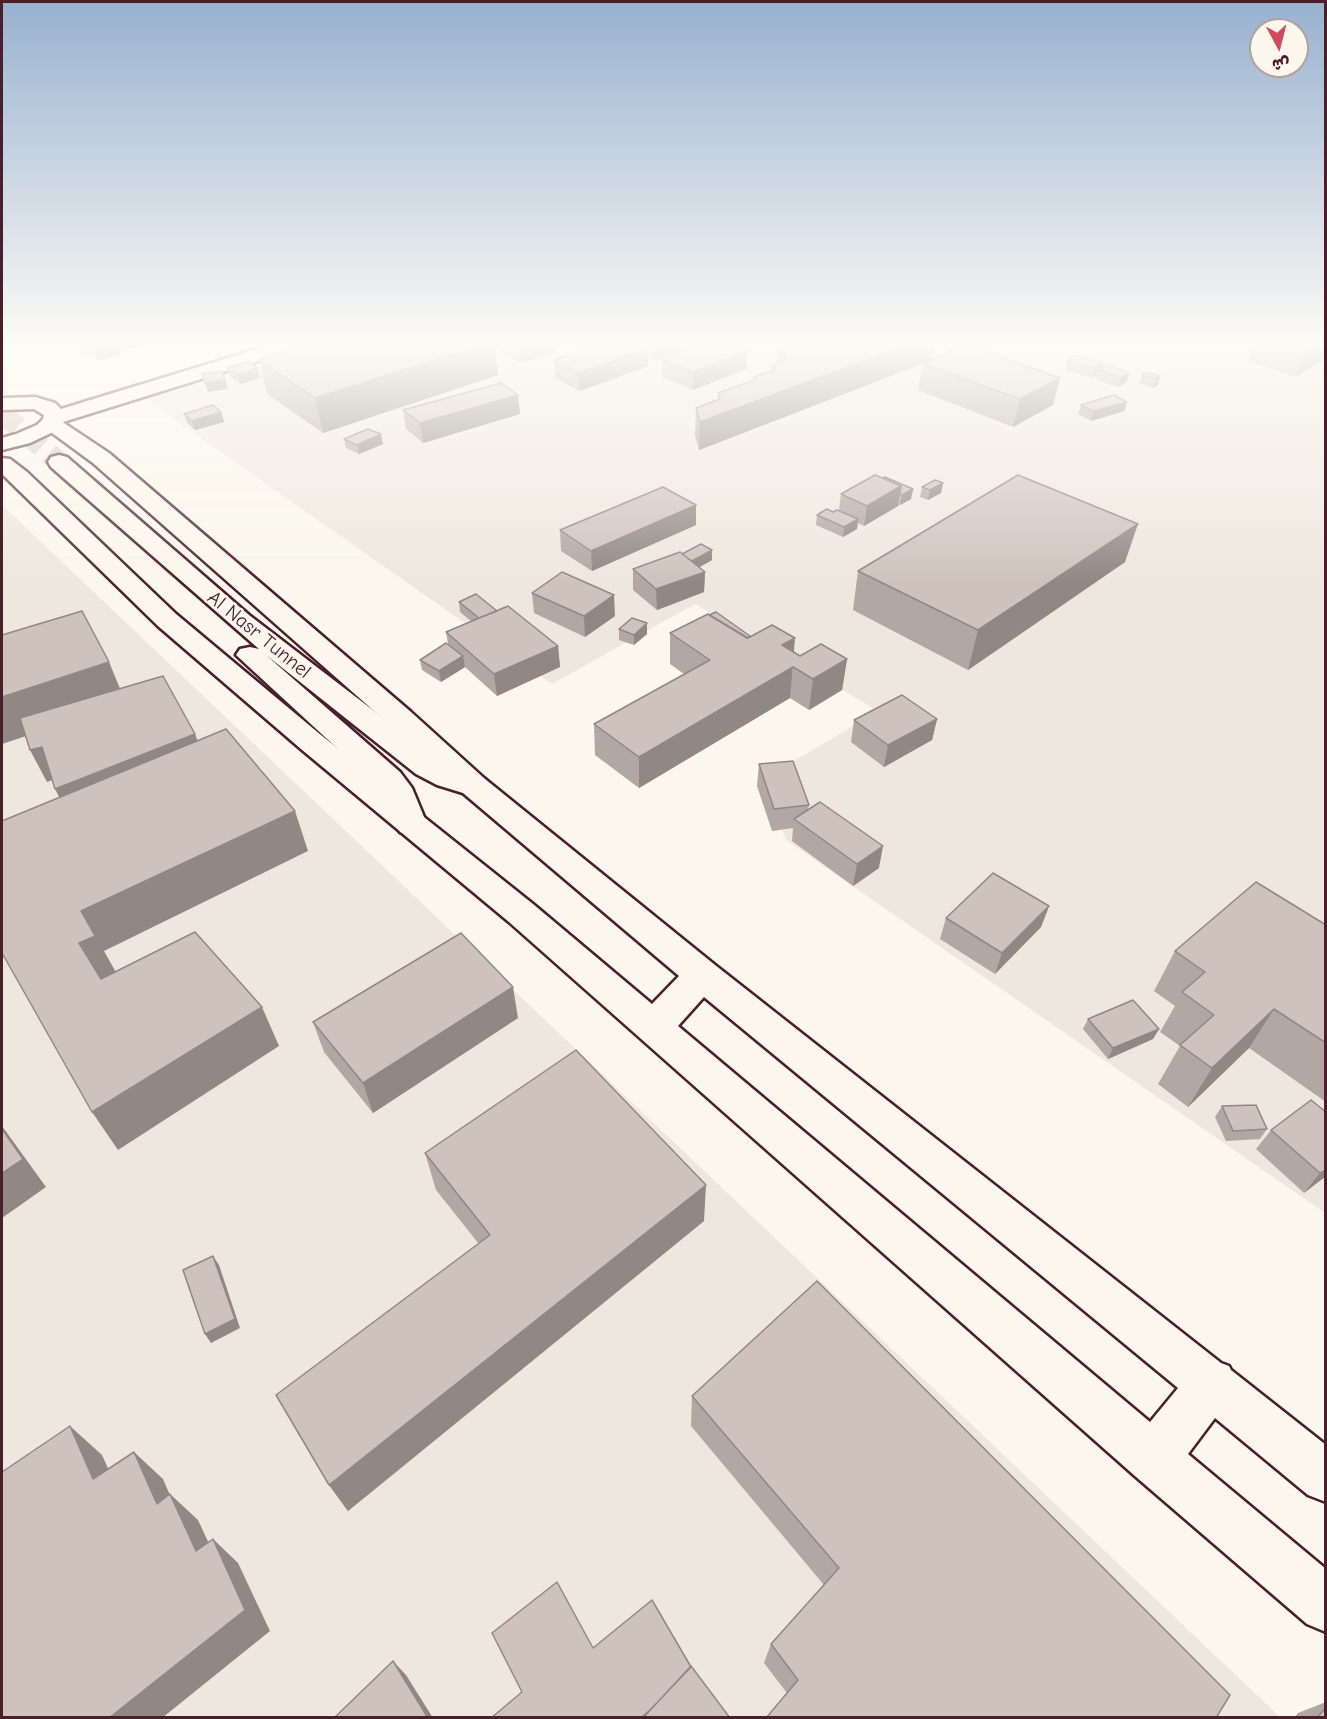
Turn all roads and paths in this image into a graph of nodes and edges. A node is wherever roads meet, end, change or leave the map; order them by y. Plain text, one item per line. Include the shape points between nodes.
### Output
1 (39, 422) edge
2 (56, 422) edge
3 (100, 422) edge
4 (100, 426) dead end
5 (2, 444) edge
6 (2, 464) edge
7 (474, 786) junction
8 (411, 824) junction
9 (702, 975) junction
10 (655, 1026) junction
11 (1212, 1383) junction
12 (1153, 1458) junction
13 (1326, 1477) edge
14 (1326, 1605) edge

1 - 5 main road via 35,434
2 - 7 main road
3 - 4 main road
6 - 8 main road via 167,620
7 - 8 main road, Al Nasr Tunnel via 427,766 324,688 50,465 389,779 401,795
7 - 9 main road
8 - 10 main road
9 - 10 main road
9 - 11 main road
10 - 12 main road
11 - 12 main road
11 - 13 main road
12 - 14 main road

